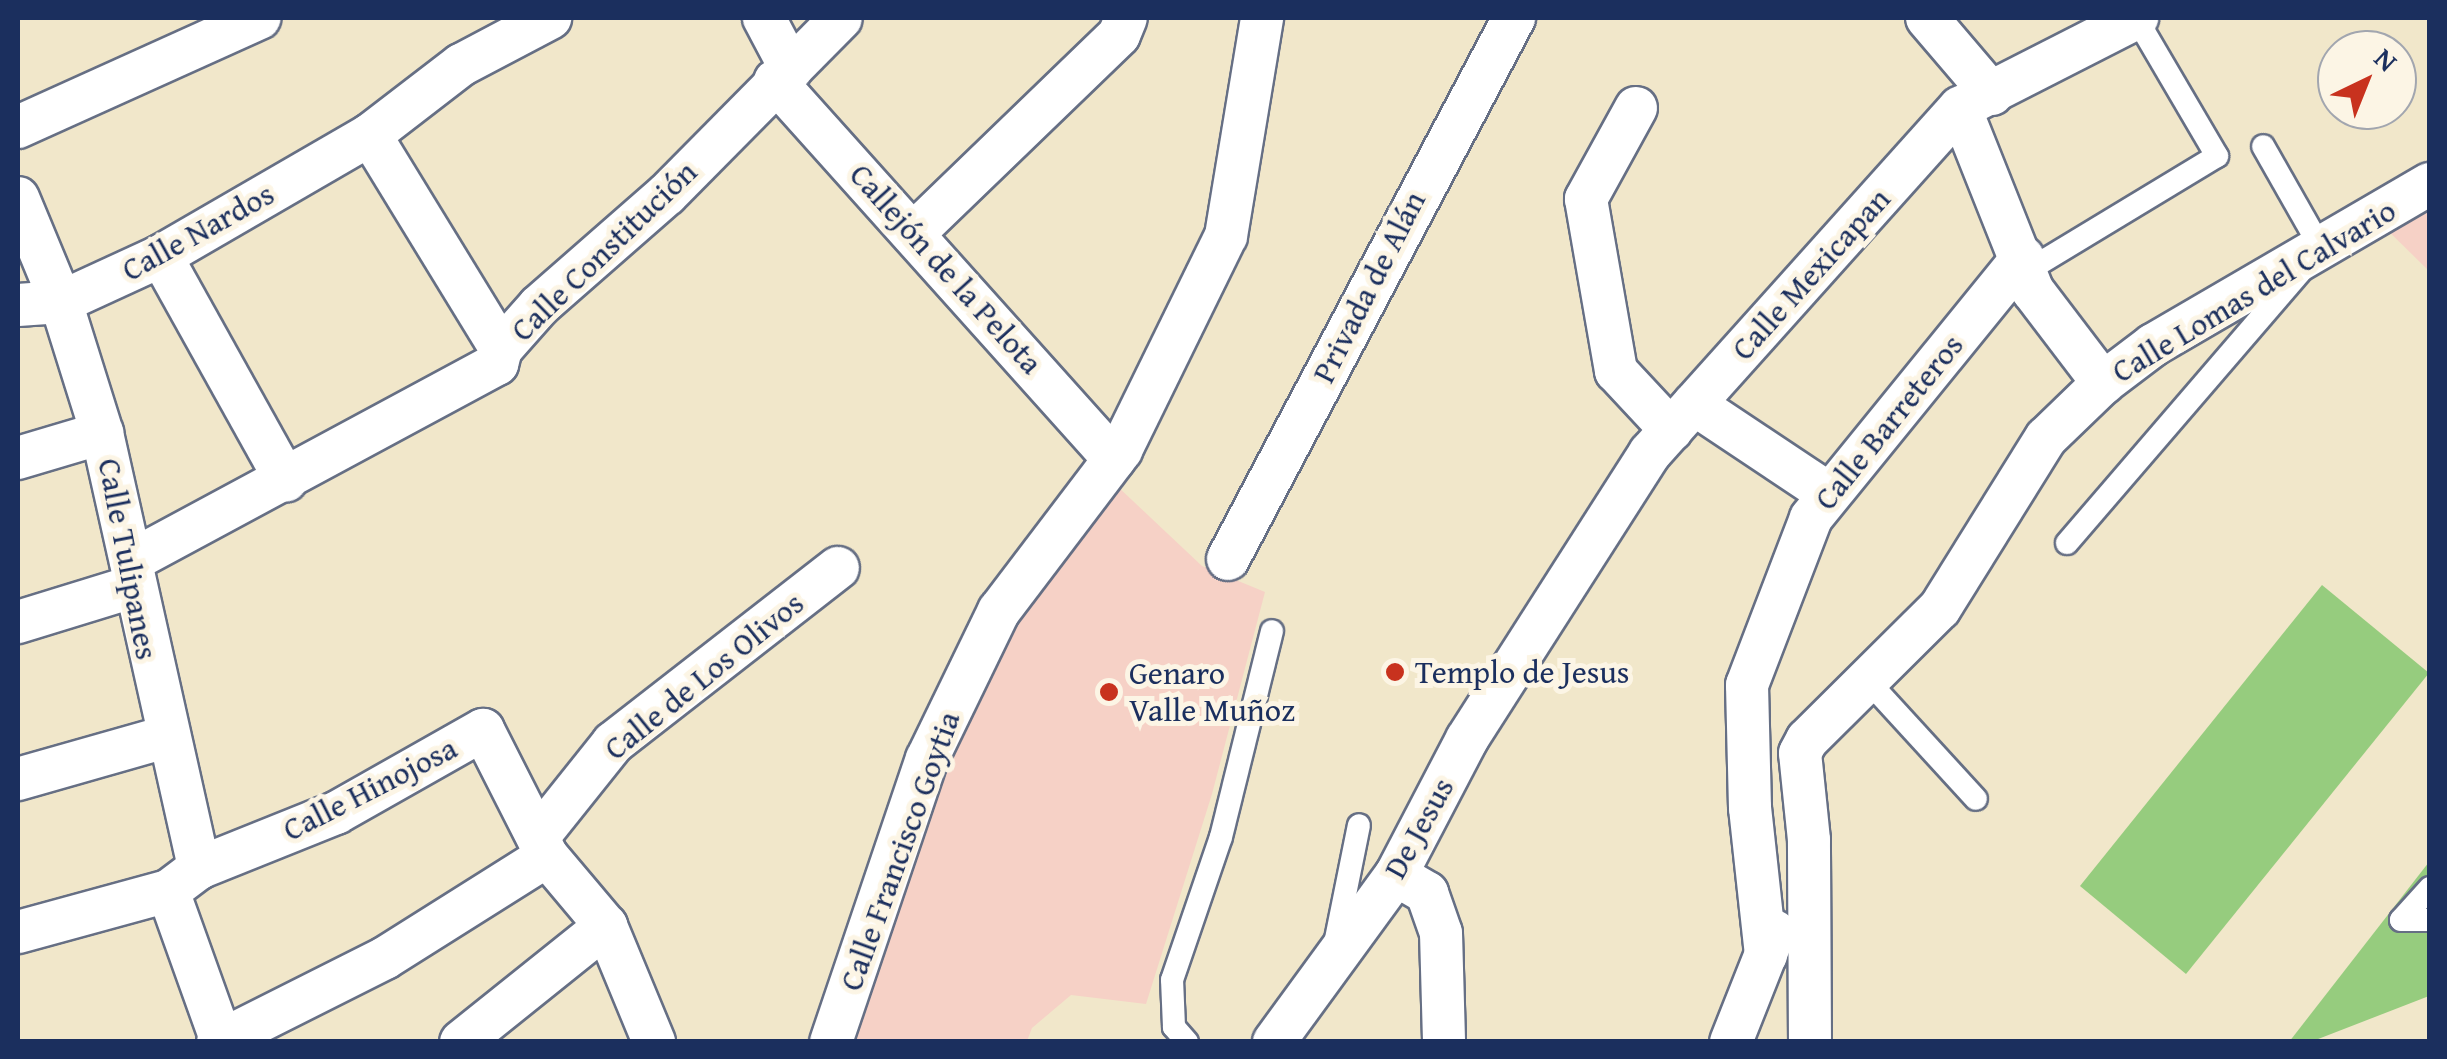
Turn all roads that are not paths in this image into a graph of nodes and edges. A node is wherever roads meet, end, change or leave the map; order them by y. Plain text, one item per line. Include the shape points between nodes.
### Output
1 (259, 18) edge
2 (764, 18) edge
3 (842, 18) edge
4 (1126, 18) edge
5 (1514, 18) edge
6 (1927, 18) edge
7 (2137, 18) edge
8 (1264, 19) edge
9 (532, 23) edge
10 (783, 75) junction
11 (1976, 101) junction
12 (1636, 108) dead end
13 (18, 127) edge
14 (370, 136) junction
15 (2264, 146) dead end
16 (2430, 184) edge
17 (18, 198) edge
18 (913, 234) junction
19 (2322, 248) junction
20 (162, 256) junction
21 (2025, 264) junction
22 (61, 302) junction
23 (18, 305) edge
24 (502, 349) junction
25 (2103, 383) junction
26 (1682, 417) junction
27 (102, 433) junction
28 (18, 458) edge
29 (1114, 458) junction
30 (286, 481) junction
31 (1829, 494) junction
32 (2067, 543) dead end
33 (1228, 559) dead end
34 (838, 568) dead end
35 (131, 574) junction
36 (1553, 606) joint
37 (18, 622) edge
38 (1272, 631) dead end
39 (1868, 680) junction
40 (166, 736) junction
41 (18, 779) edge
42 (1976, 799) dead end
43 (1359, 825) dead end
44 (1809, 840) junction
45 (543, 846) junction
46 (1396, 875) junction
47 (171, 885) junction
48 (2430, 888) edge
49 (2430, 920) edge
50 (606, 926) junction
51 (18, 932) edge
52 (1766, 955) junction
53 (1333, 958) junction
54 (221, 1041) edge
55 (461, 1042) edge
56 (654, 1042) edge
57 (831, 1042) edge
58 (1187, 1042) edge
59 (1274, 1042) edge
60 (1444, 1042) edge
61 (1731, 1042) edge
62 (1810, 1042) edge

1 - 13 street
2 - 10 street, Callejón de la Pelota
3 - 10 street, Calle Constitución
4 - 18 street via 1119,35
5 - 33 street, Privada de Alán
6 - 11 street
7 - 11 street, Calle Mexicapan
7 - 21 lane, Calle Barreteros via 2217,156
8 - 29 street, Calle Francisco Goytia via 1226,236
9 - 14 street, Calle Nardos via 461,65
10 - 18 street, Callejón de la Pelota
10 - 24 street, Calle Constitución
11 - 21 street
11 - 26 street, Calle Mexicapan
12 - 26 street via 1586,199 1616,370
14 - 20 street, Calle Nardos
14 - 24 street
15 - 19 lane
16 - 19 street, Calle Lomas del Calvario
17 - 22 street, Calle Tulipanes
18 - 29 street, Callejón de la Pelota
19 - 25 street, Calle Lomas del Calvario via 2153,345
19 - 32 lane
20 - 22 street, Calle Nardos
20 - 30 street
21 - 25 street via 2033,290
21 - 31 street, Calle Barreteros
22 - 23 street, Calle Nardos
22 - 27 street, Calle Tulipanes
24 - 30 street, Calle Constitución via 497,364 450,394
25 - 39 street, Calle Lomas del Calvario via 2046,438 1940,608
26 - 31 street
26 - 36 street, Calle Mexicapan
27 - 28 street
27 - 35 street, Calle Tulipanes
29 - 57 street, Calle Francisco Goytia via 999,611 927,759
30 - 35 street, Calle Constitución
31 - 52 street, Calle Barreteros via 1811,518 1746,685 1750,808
34 - 45 street, Calle de Los Olivos via 613,742
35 - 37 street, Calle Constitución
35 - 40 street, Calle Tulipanes
36 - 46 street, De Jesus via 1467,739
38 - 58 lane via 1222,837 1172,980 1174,1027
39 - 42 lane
39 - 44 street, Calle Lomas del Calvario via 1800,753
40 - 41 street
40 - 47 street, Calle Tulipanes
43 - 53 lane
44 - 52 street, Calle Lomas del Calvario
44 - 62 street, Calle Lomas del Calvario
45 - 47 street, Calle Hinojosa via 484,730 336,813
45 - 50 street
45 - 54 street, Calle de Los Olivos via 385,958
46 - 53 street, De Jesus
46 - 60 street via 1427,893 1441,933
47 - 51 street, Calle Hinojosa
47 - 54 street, Calle Tulipanes
48 - 49 lane via 2401,920
50 - 55 street
50 - 56 street
52 - 61 street, Calle Lomas del Calvario
53 - 59 street, De Jesus

